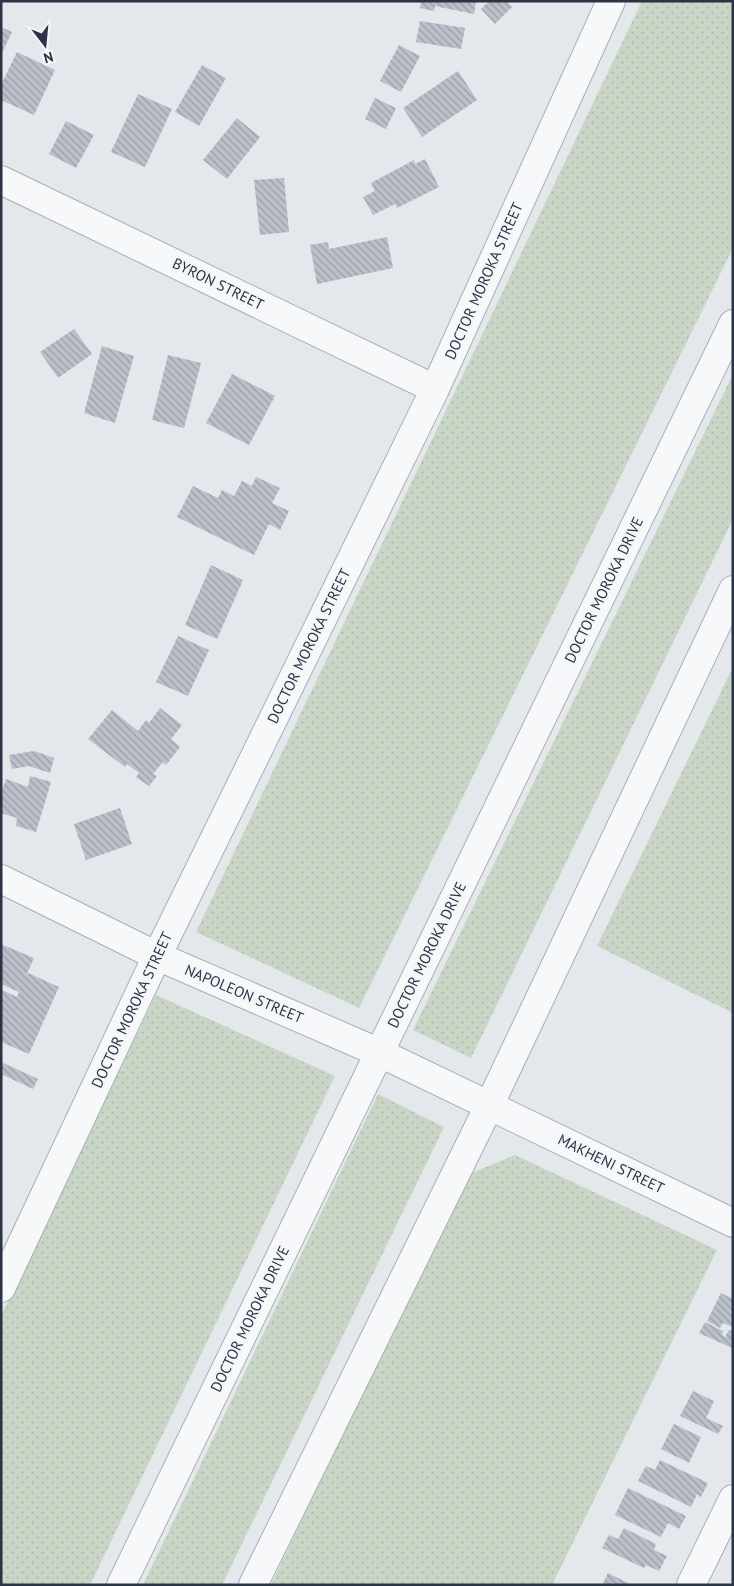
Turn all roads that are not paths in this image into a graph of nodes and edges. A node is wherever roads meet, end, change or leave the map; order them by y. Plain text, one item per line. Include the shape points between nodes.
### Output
1 (611, 1) edge
2 (1, 180) edge
3 (733, 324) edge
4 (435, 389) junction
5 (733, 590) edge
6 (1, 879) edge
7 (156, 956) junction
8 (380, 1053) junction
9 (489, 1106) junction
10 (733, 1223) edge
11 (1, 1288) edge
12 (733, 1499) edge
13 (121, 1585) edge
14 (253, 1585) edge
15 (691, 1585) edge

1 - 4 street, DOCTOR MOROKA STREET
2 - 4 street, BYRON STREET
3 - 8 street, DOCTOR MOROKA DRIVE
4 - 7 street, DOCTOR MOROKA STREET
5 - 9 street
6 - 7 street, NAPOLEON STREET
7 - 8 street, NAPOLEON STREET
7 - 11 street, DOCTOR MOROKA STREET
8 - 9 street, NAPOLEON STREET
8 - 13 street, DOCTOR MOROKA DRIVE
9 - 10 street, MAKHENI STREET
9 - 14 street
12 - 15 street

